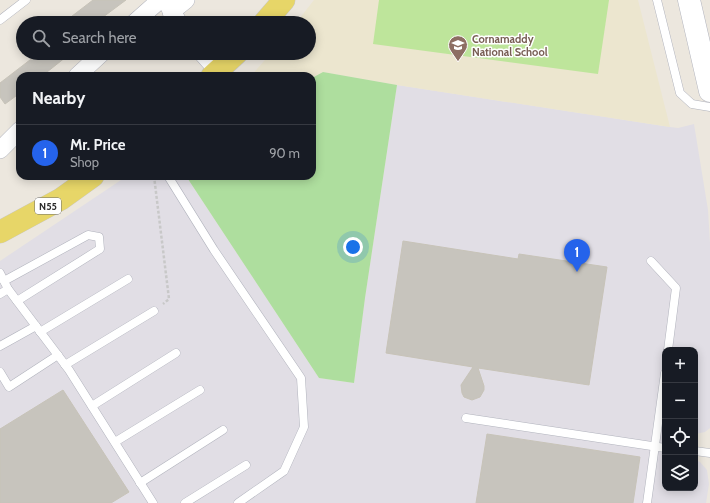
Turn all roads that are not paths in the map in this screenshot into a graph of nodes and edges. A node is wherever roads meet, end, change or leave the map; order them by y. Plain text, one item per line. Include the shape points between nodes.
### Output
1 (26, 0) edge
2 (186, 0) edge
3 (284, 0) edge
4 (657, 0) edge
5 (689, 0) edge
6 (169, 9) edge
7 (152, 16) edge
8 (270, 16) edge
9 (0, 20) edge
10 (94, 60) edge
11 (207, 60) edge
12 (229, 60) edge
13 (81, 72) edge
14 (214, 72) edge
15 (216, 72) edge
16 (710, 91) edge
17 (710, 107) edge
18 (16, 134) edge
19 (0, 150) edge
20 (87, 180) edge
21 (170, 180) edge
22 (0, 232) edge
23 (651, 261) dead end
24 (0, 273) edge
25 (128, 279) dead end
26 (4, 281) junction
27 (8, 289) junction
28 (0, 294) edge
29 (17, 300) junction
30 (154, 311) road end
31 (38, 329) junction
32 (0, 346) edge
33 (668, 347) edge
34 (176, 353) dead end
35 (58, 355) junction
36 (65, 365) junction
37 (0, 372) edge
38 (664, 383) edge
39 (200, 390) dead end
40 (92, 406) junction
41 (466, 418) dead end
42 (223, 430) dead end
43 (115, 442) junction
44 (656, 447) junction
45 (662, 448) edge
46 (698, 451) edge
47 (710, 453) edge
48 (246, 465) dead end
49 (140, 483) junction
50 (153, 503) edge
51 (185, 503) edge
52 (238, 503) edge
53 (647, 503) edge

1 - 9 lane
2 - 6 street
3 - 8 main road
4 - 17 lane via 680,93 692,104
5 - 16 main road
6 - 7 street
10 - 13 street
11 - 14 street
12 - 15 main road
18 - 19 street
20 - 22 main road, N55 via 61,199
21 - 52 lane via 214,250 301,378 304,427 284,471
23 - 33 lane via 676,288
24 - 26 lane
25 - 31 lane
26 - 27 lane
26 - 29 lane via 88,235 99,237 100,249
27 - 28 lane
27 - 29 lane
29 - 31 lane
30 - 36 lane
31 - 32 lane
31 - 35 lane
34 - 40 lane
35 - 36 lane
35 - 37 lane via 9,387
36 - 40 lane
38 - 44 lane
39 - 43 lane
40 - 43 lane
41 - 44 lane
42 - 49 lane
43 - 49 lane
44 - 45 lane
44 - 53 lane
46 - 47 lane
48 - 51 lane
49 - 50 lane

